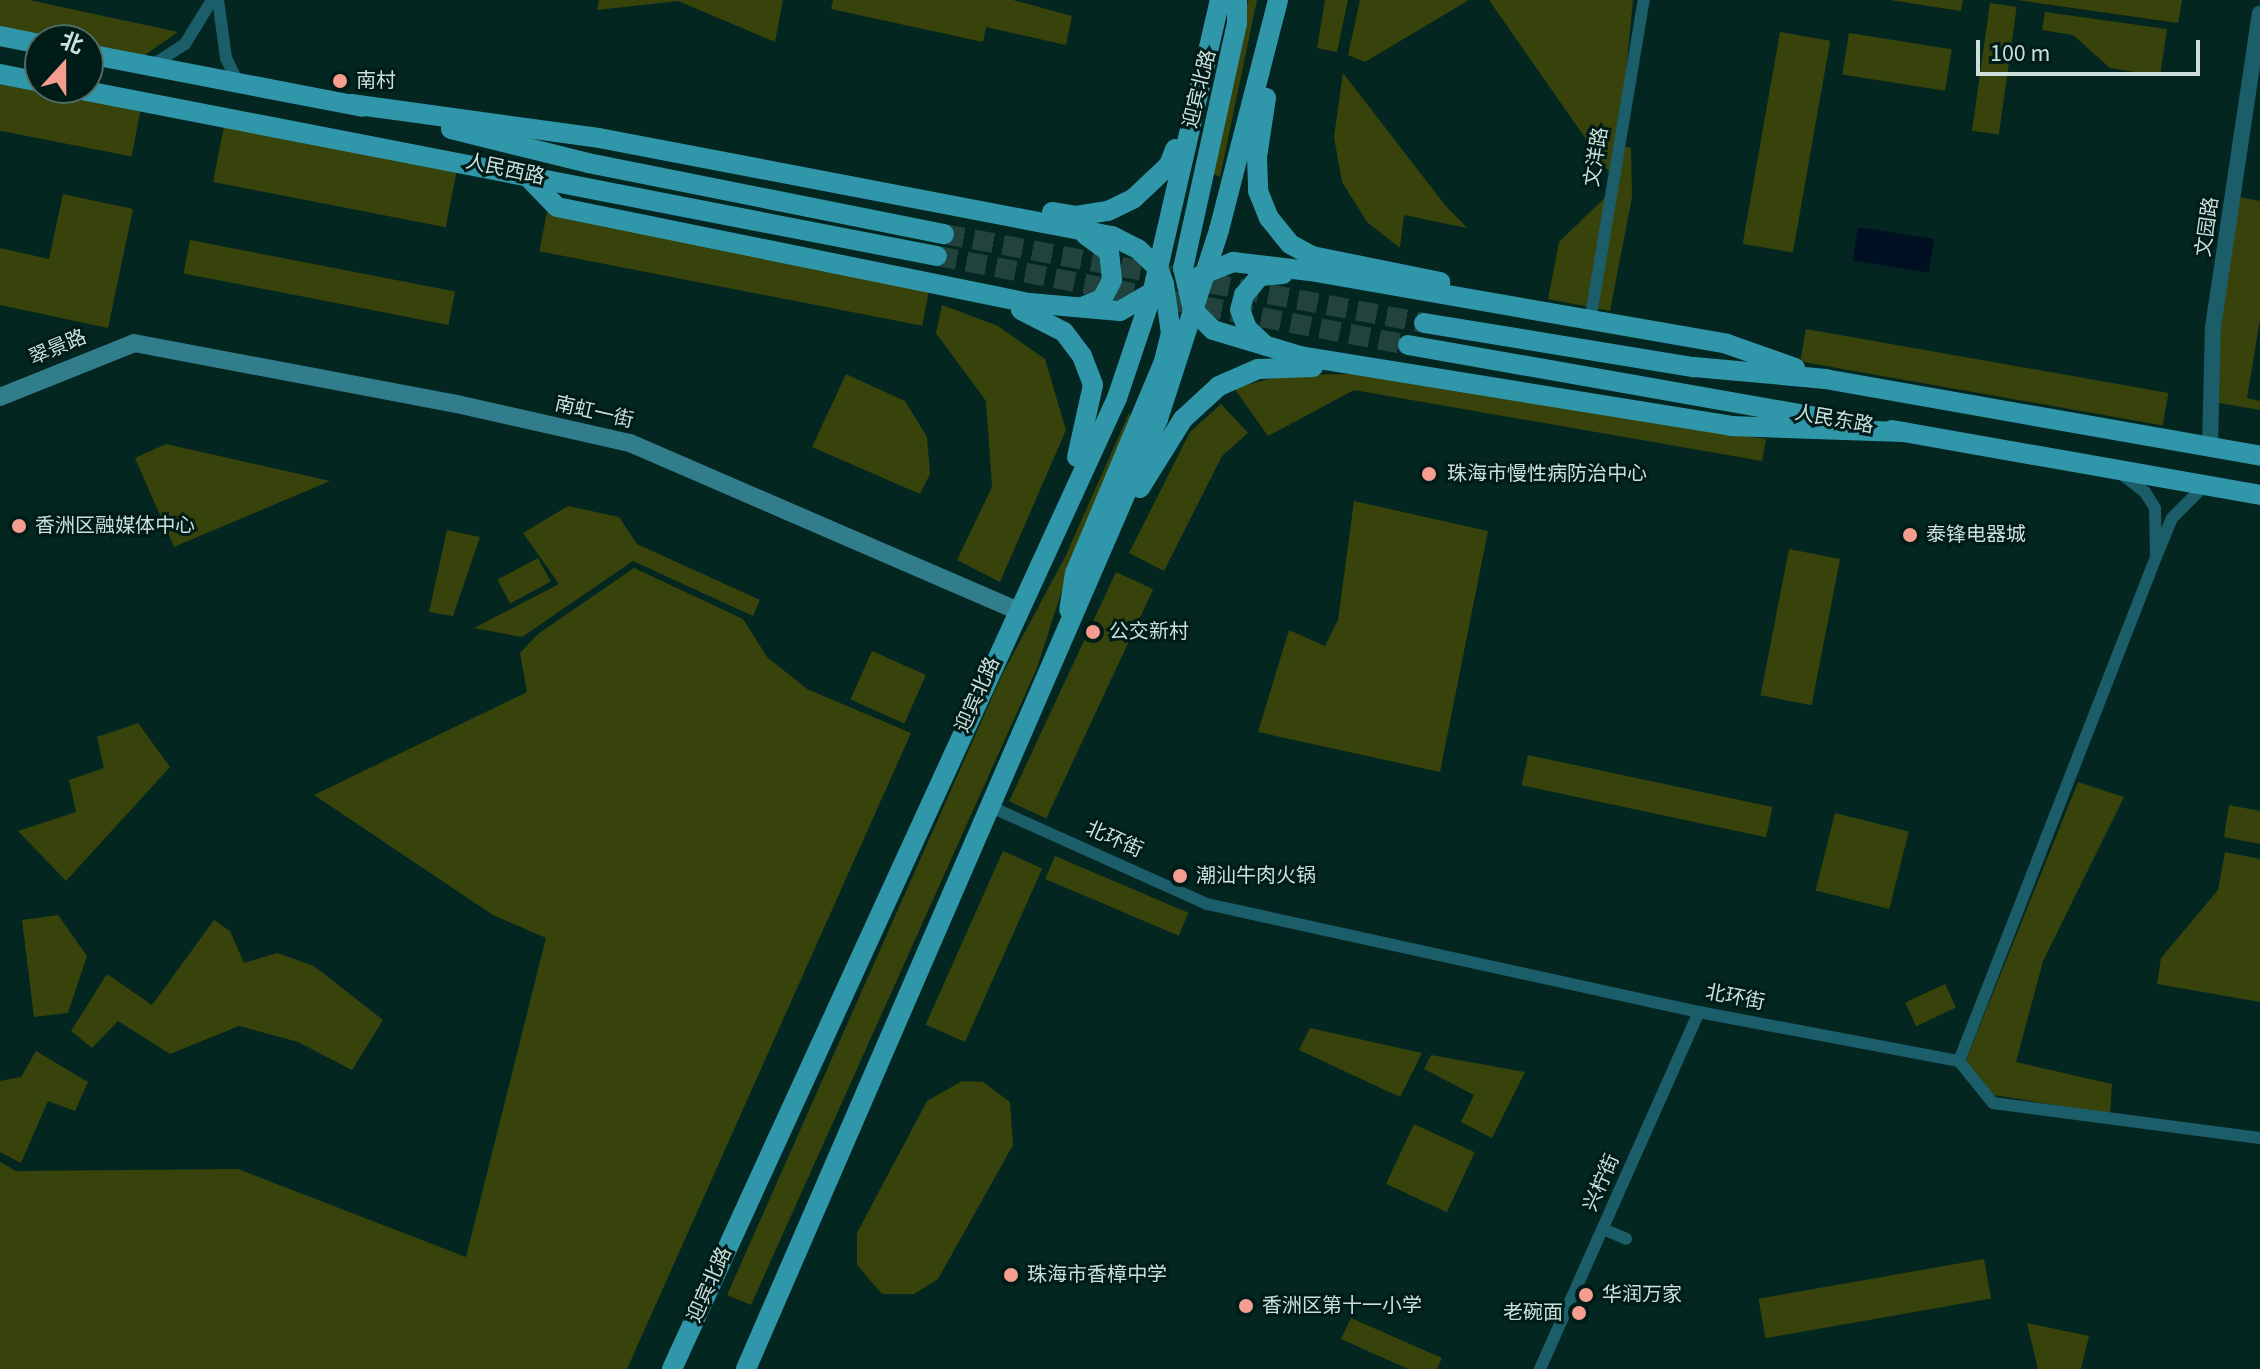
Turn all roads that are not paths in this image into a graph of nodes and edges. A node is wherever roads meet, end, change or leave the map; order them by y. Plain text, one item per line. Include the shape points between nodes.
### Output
1 (212, 0) edge
2 (218, 0) edge
3 (1220, 0) edge
4 (1237, 0) edge
5 (1280, 0) edge
6 (1644, 0) edge
7 (2260, 14) edge
8 (1217, 23) junction
9 (0, 36) edge
10 (2258, 38) edge
11 (24, 41) edge
12 (104, 57) edge
13 (151, 66) junction
14 (0, 74) edge
15 (24, 79) edge
16 (239, 85) junction
17 (104, 94) edge
18 (351, 104) junction
19 (524, 173) junction
20 (840, 184) junction
21 (1219, 230) junction
22 (1080, 231) junction
23 (944, 234) tunnel mouth
24 (937, 256) tunnel mouth
25 (1183, 268) junction
26 (1310, 271) junction
27 (1205, 272) junction
28 (929, 282) junction
29 (1160, 288) junction
30 (1186, 289) junction
31 (1496, 305) junction
32 (1075, 309) junction
33 (1193, 310) junction
34 (1590, 321) junction
35 (1424, 323) tunnel mouth
36 (134, 343) joint
37 (1408, 345) tunnel mouth
38 (1267, 347) junction
39 (1389, 370) junction
40 (1825, 379) junction
41 (0, 397) edge
42 (1903, 432) junction
43 (2210, 447) junction
44 (2260, 456) edge
45 (2114, 469) junction
46 (2205, 485) junction
47 (2260, 495) edge
48 (1118, 517) junction
49 (1053, 533) junction
50 (2156, 557) junction
51 (1016, 610) junction
52 (1065, 638) junction
53 (991, 807) junction
54 (1699, 1012) junction
55 (1959, 1061) junction
56 (2260, 1138) edge
57 (1603, 1229) junction
58 (1626, 1239) dead end
59 (672, 1369) edge
60 (746, 1369) edge
61 (1540, 1369) edge

1 - 13 street via 185,44
2 - 16 street via 226,58
3 - 8 main road, 迎宾北路
4 - 25 main road via 1237,23
5 - 21 main road
5 - 31 main road via 1257,157 1258,191 1269,218 1290,244 1312,256 1437,280
6 - 34 street, 文洋路
7 - 10 street, 文园路
8 - 20 main road via 1169,165 1144,192 1108,211 1076,216 946,194
8 - 29 main road, 迎宾北路
9 - 11 main road
10 - 43 street, 文园路 via 2213,327
12 - 13 main road, 人民西路
13 - 16 main road, 人民西路
14 - 15 main road
16 - 18 main road, 人民西路
17 - 19 main road, 人民西路
18 - 20 main road via 599,138
18 - 23 main road, 人民西路 via 588,163
19 - 24 main road, 人民西路
19 - 28 main road via 557,207
20 - 22 main road
21 - 25 main road
21 - 27 main road
22 - 29 main road via 1112,236 1138,249
22 - 32 main road via 1109,252 1112,280 1102,299
25 - 29 main road
25 - 30 main road
26 - 27 main road via 1233,262
26 - 31 main road
26 - 38 main road via 1260,276 1244,295 1240,310 1247,328
27 - 30 main road
27 - 33 main road
28 - 32 main road
28 - 49 main road via 1039,316 1064,332 1082,356 1093,385 1089,417
29 - 30 main road
29 - 32 main road via 1120,311
29 - 49 main road, 迎宾北路
29 - 52 main road, 迎宾北路 via 1171,333 1163,364 1075,573
30 - 33 main road
31 - 34 main road
33 - 38 main road via 1213,330
33 - 48 main road via 1158,419
34 - 40 main road via 1727,344
35 - 40 main road, 人民东路 via 1694,367
36 - 41 main road, 翠景路
36 - 51 main road, 南虹一街 via 224,357 630,443
37 - 42 main road, 人民东路
38 - 39 main road
39 - 42 main road via 1730,426
39 - 48 main road via 1258,369 1219,386 1183,419
40 - 43 main road, 人民东路
42 - 45 main road, 人民东路
43 - 44 main road, 人民东路
45 - 46 main road, 人民东路
45 - 50 street via 2145,492 2155,508
46 - 47 main road, 人民东路
46 - 50 street via 2172,518
48 - 52 main road
49 - 51 main road, 迎宾北路
50 - 55 street
51 - 59 main road, 迎宾北路
52 - 53 main road
53 - 54 street, 北环街 via 1207,904
53 - 60 main road
54 - 55 street, 北环街
54 - 57 street, 兴柠街
55 - 56 street via 1993,1103
57 - 58 street
57 - 61 street, 兴柠街

